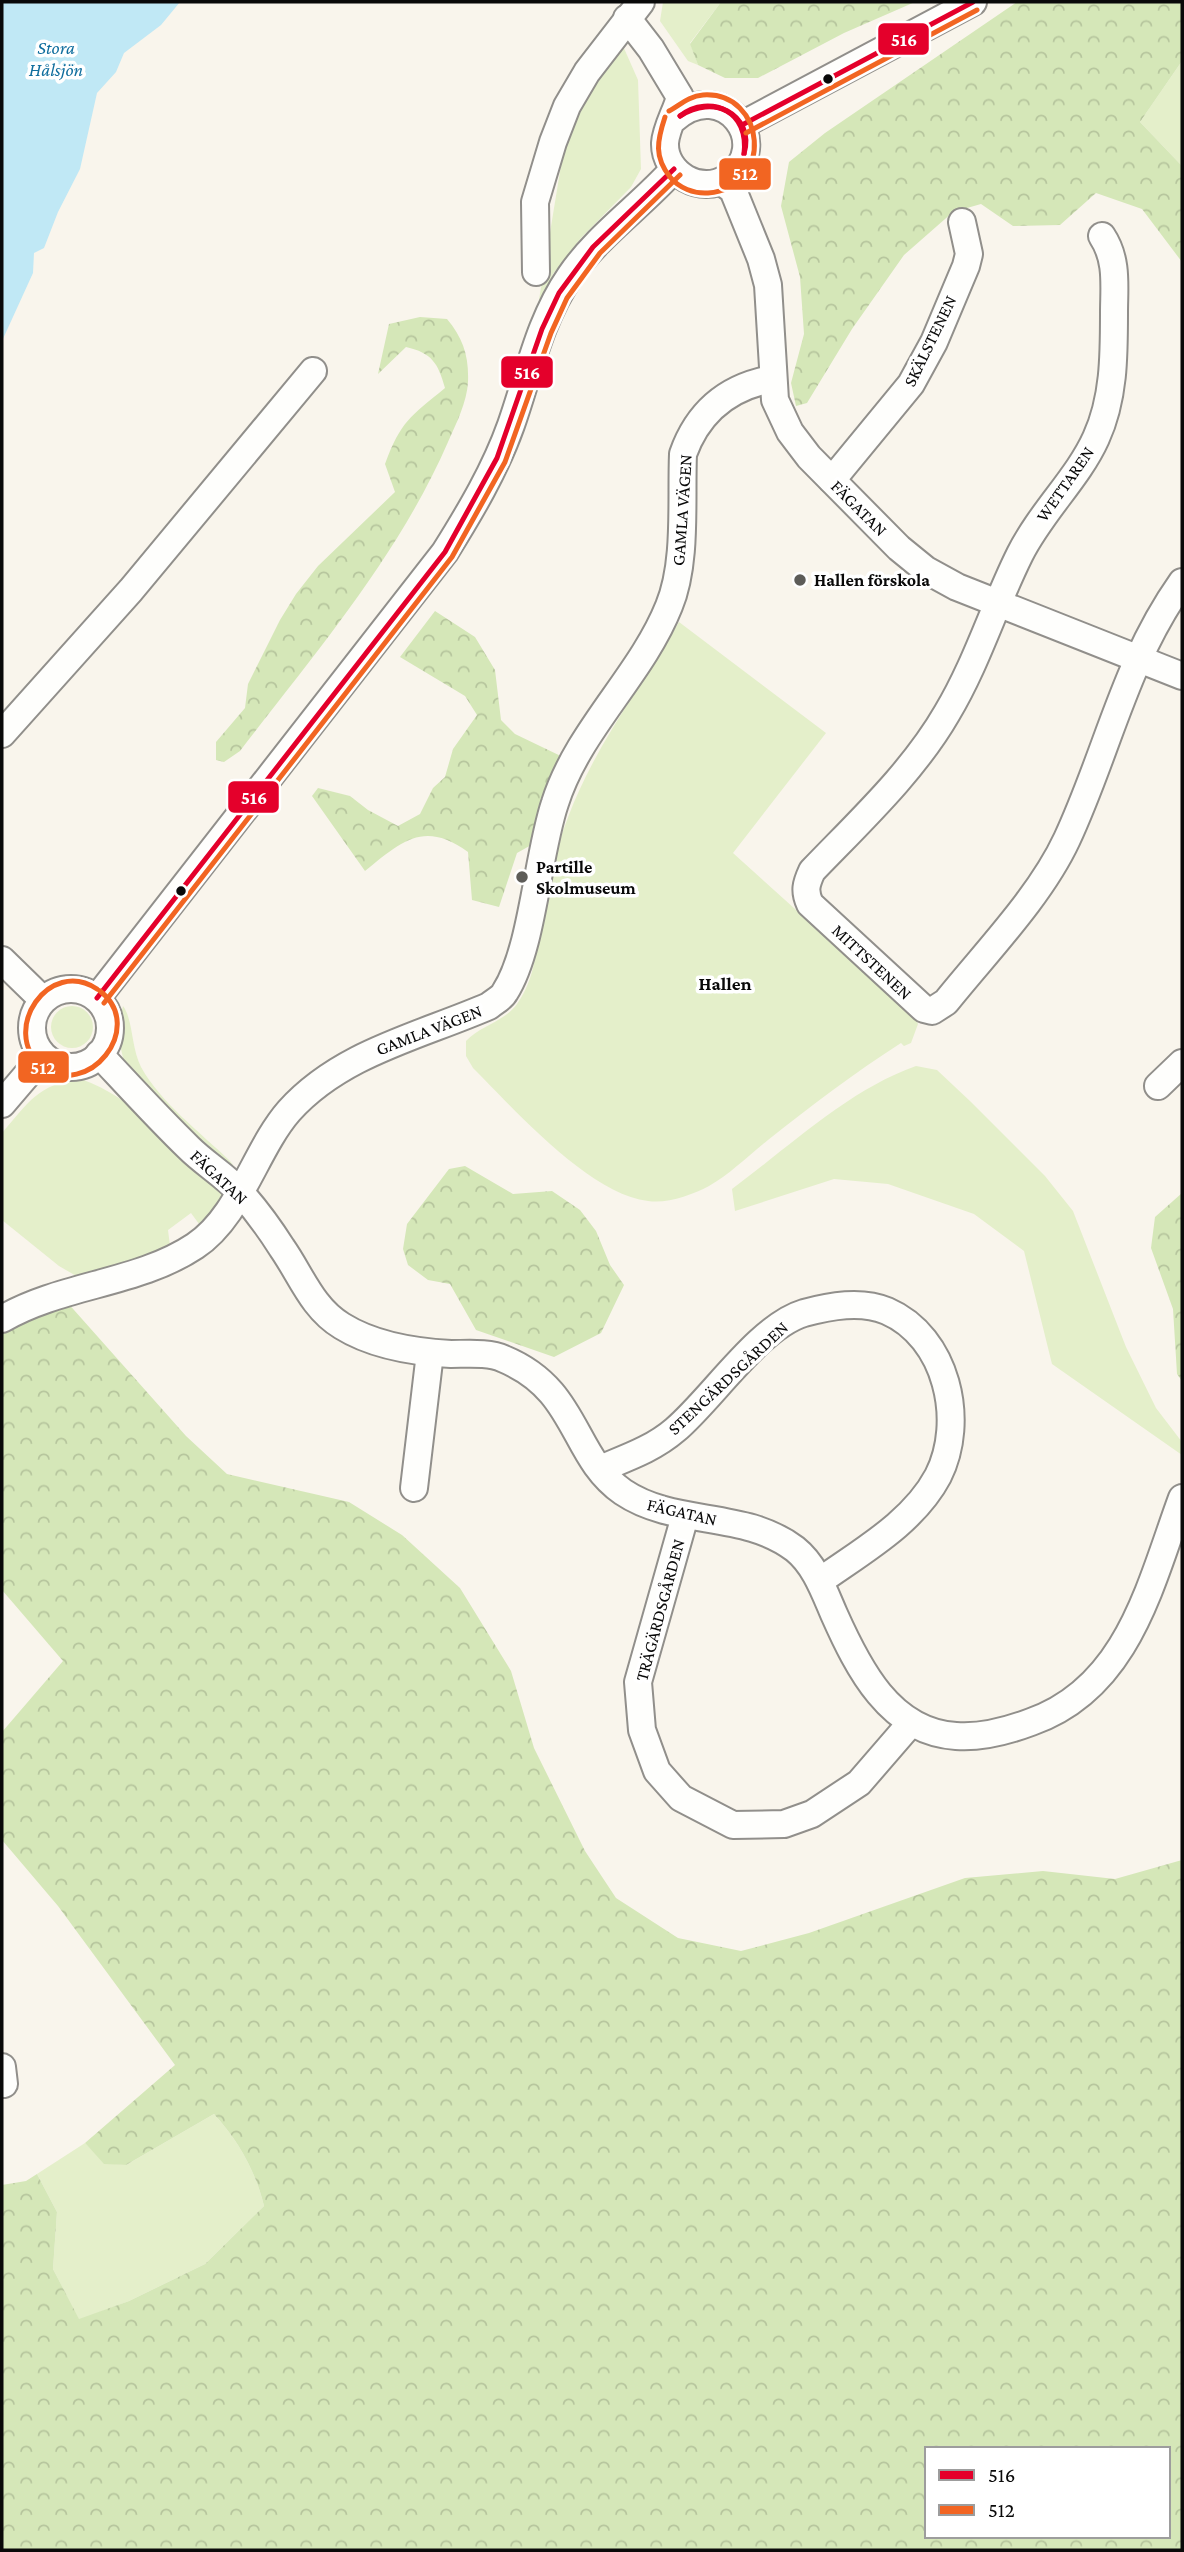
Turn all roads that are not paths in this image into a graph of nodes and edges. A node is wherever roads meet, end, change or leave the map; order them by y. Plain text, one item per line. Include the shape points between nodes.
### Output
1 (974, 2) edge
2 (634, 10) edge
3 (674, 119) junction
4 (742, 125) junction
5 (674, 169) junction
6 (722, 181) junction
7 (962, 222) dead end
8 (1102, 236) dead end
9 (536, 272) dead end
10 (313, 371) dead end
11 (772, 379) junction
12 (832, 480) junction
13 (1182, 582) edge
14 (998, 602) junction
15 (1138, 659) junction
16 (1182, 676) edge
17 (2, 734) edge
18 (2, 960) edge
19 (97, 998) junction
20 (43, 1000) junction
21 (99, 1055) junction
22 (43, 1056) junction
23 (1182, 1063) edge
24 (1158, 1086) dead end
25 (2, 1104) edge
26 (240, 1192) junction
27 (2, 1319) edge
28 (430, 1353) junction
29 (600, 1469) junction
30 (414, 1488) dead end
31 (1182, 1498) edge
32 (685, 1516) junction
33 (820, 1581) junction
34 (910, 1724) junction

1 - 4 street
2 - 3 street via 680,97
2 - 9 street via 587,72 553,142 535,202
3 - 4 street via 696,105 709,104 723,107
3 - 5 street via 665,144
4 - 6 street via 746,138 741,164
5 - 6 street via 695,183
5 - 19 street via 601,239 570,276 534,350 511,426 481,492 445,552
6 - 11 street, FÄGATAN via 733,190 768,285
7 - 12 street, SKÄLSTENEN via 967,265 934,342 911,384
8 - 14 street, WETTAREN via 1112,251 1114,270 1111,388 1103,421 1086,456 1040,517
10 - 17 street via 131,590
11 - 12 street, FÄGATAN via 775,400 790,432
11 - 26 street, GAMLA VÄGEN via 729,393 703,414 687,442 680,559 670,606 571,766 555,800 524,941 504,995 489,1006 364,1055 329,1075 276,1128
12 - 14 street, FÄGATAN via 926,570
13 - 15 street
14 - 15 street, FÄGATAN
14 - 15 street, MITTSTENEN via 946,716 806,883 810,905 924,1009 932,1011 946,1002 1048,874 1067,839
15 - 16 street, FÄGATAN
18 - 20 street
19 - 20 street via 68,989
19 - 21 street via 110,1027
20 - 22 street via 34,1013 32,1028
21 - 22 street via 71,1066
21 - 26 street, FÄGATAN via 190,1149
22 - 25 street
23 - 24 street
26 - 27 street, GAMLA VÄGEN via 197,1245 174,1257 33,1303
26 - 28 street, FÄGATAN via 283,1249 309,1294 339,1325 390,1347
28 - 29 street, FÄGATAN via 499,1356 533,1373 558,1398
28 - 30 street
29 - 32 street, FÄGATAN via 618,1489 646,1507
29 - 33 street, STENGÄRDSGÅRDEN via 654,1446 676,1429 789,1319 834,1306 863,1305 886,1311 909,1323 940,1366 951,1418 948,1446 939,1473 920,1503 886,1534
31 - 34 street, FÄGATAN via 1134,1628 1105,1673 1076,1699 1040,1719 995,1733 950,1736
32 - 33 street, FÄGATAN via 736,1523 779,1539 807,1560
32 - 34 street, TRÄGÄRDSGÅRDEN via 638,1682 642,1730 657,1771 681,1798 733,1825 784,1825 812,1814 859,1783
33 - 34 street, FÄGATAN via 870,1682 886,1704

